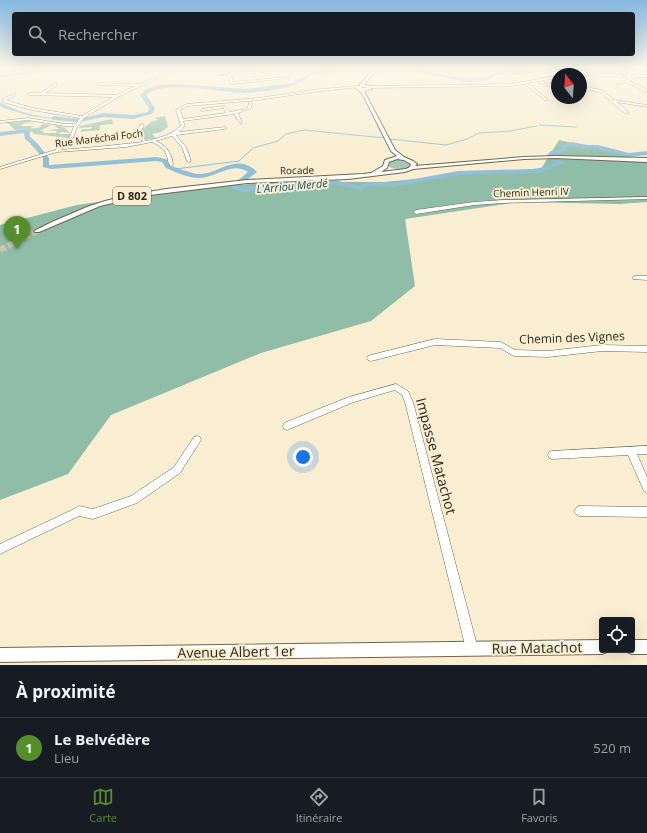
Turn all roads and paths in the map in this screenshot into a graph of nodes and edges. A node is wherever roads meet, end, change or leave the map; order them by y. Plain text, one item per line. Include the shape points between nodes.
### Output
1 (6, 99) edge
2 (113, 99) edge
3 (265, 99) edge
4 (368, 99) edge
5 (612, 100) joint
6 (248, 102) junction
7 (647, 106) edge
8 (202, 110) dead end
9 (228, 113) junction
10 (236, 113) junction
11 (627, 113) dead end
12 (181, 120) junction
13 (0, 122) edge
14 (79, 122) junction
15 (241, 122) dead end
16 (142, 125) dead end
17 (225, 128) dead end
18 (174, 134) junction
19 (152, 141) junction
20 (145, 142) junction
21 (389, 143) junction
22 (57, 150) junction
23 (393, 151) junction
24 (402, 158) junction
25 (392, 159) junction
26 (647, 160) edge
27 (189, 161) dead end
28 (477, 162) junction
29 (449, 163) junction
30 (413, 165) junction
31 (170, 166) dead end
32 (386, 166) junction
33 (0, 168) edge
34 (397, 170) junction
35 (372, 175) junction
36 (647, 198) edge
37 (416, 212) dead end
38 (37, 231) tunnel mouth
39 (635, 278) dead end
40 (647, 278) edge
41 (647, 349) edge
42 (370, 358) dead end
43 (287, 426) dead end
44 (197, 440) dead end
45 (647, 450) edge
46 (631, 452) junction
47 (552, 455) dead end
48 (647, 488) edge
49 (579, 511) dead end
50 (647, 512) edge
51 (0, 549) edge
52 (599, 647) edge
53 (635, 647) edge
54 (647, 647) edge
55 (472, 649) junction
56 (0, 655) edge

1 - 14 street via 4,101
2 - 14 street
3 - 6 street
4 - 21 main road
5 - 7 street
5 - 11 street
6 - 10 street via 249,109
6 - 12 street via 187,105 178,110
8 - 9 street via 225,107
9 - 10 street
9 - 12 street
10 - 15 street
12 - 18 street via 182,128
13 - 14 street via 28,119 65,125 70,129
14 - 22 street via 72,137
16 - 20 street via 138,132
17 - 18 street, Rue Maréchal Foch
18 - 19 street, Rue Maréchal Foch
18 - 27 street via 184,147
19 - 20 street, Rue Maréchal Foch
19 - 31 street via 166,149 170,157
20 - 22 street, Rue Maréchal Foch
21 - 23 main road
21 - 29 main road via 412,159
22 - 33 street, Rue Maréchal Foch
23 - 24 main road
23 - 25 main road
24 - 25 main road
24 - 30 main road
25 - 32 main road via 387,161
26 - 28 main road via 547,157
28 - 29 main road
28 - 30 main road
29 - 30 main road
30 - 34 main road via 406,170
32 - 34 main road
32 - 35 main road, D 802
34 - 35 main road, D 802
35 - 38 main road, Rocade / D 802 via 232,183 166,191 121,199 76,213
36 - 37 street, Chemin Henri IV via 481,203
39 - 40 street
41 - 42 street, Chemin des Vignes via 602,348 548,354 514,353 501,345 435,342
43 - 55 street, Impasse Matachot via 352,399 396,387 405,393
44 - 51 street via 177,470 134,500 93,514 79,511
45 - 46 street
46 - 47 street
46 - 48 street
49 - 50 street
52 - 55 main road, Rue Matachot
53 - 54 main road
55 - 56 main road, Avenue Albert 1er

